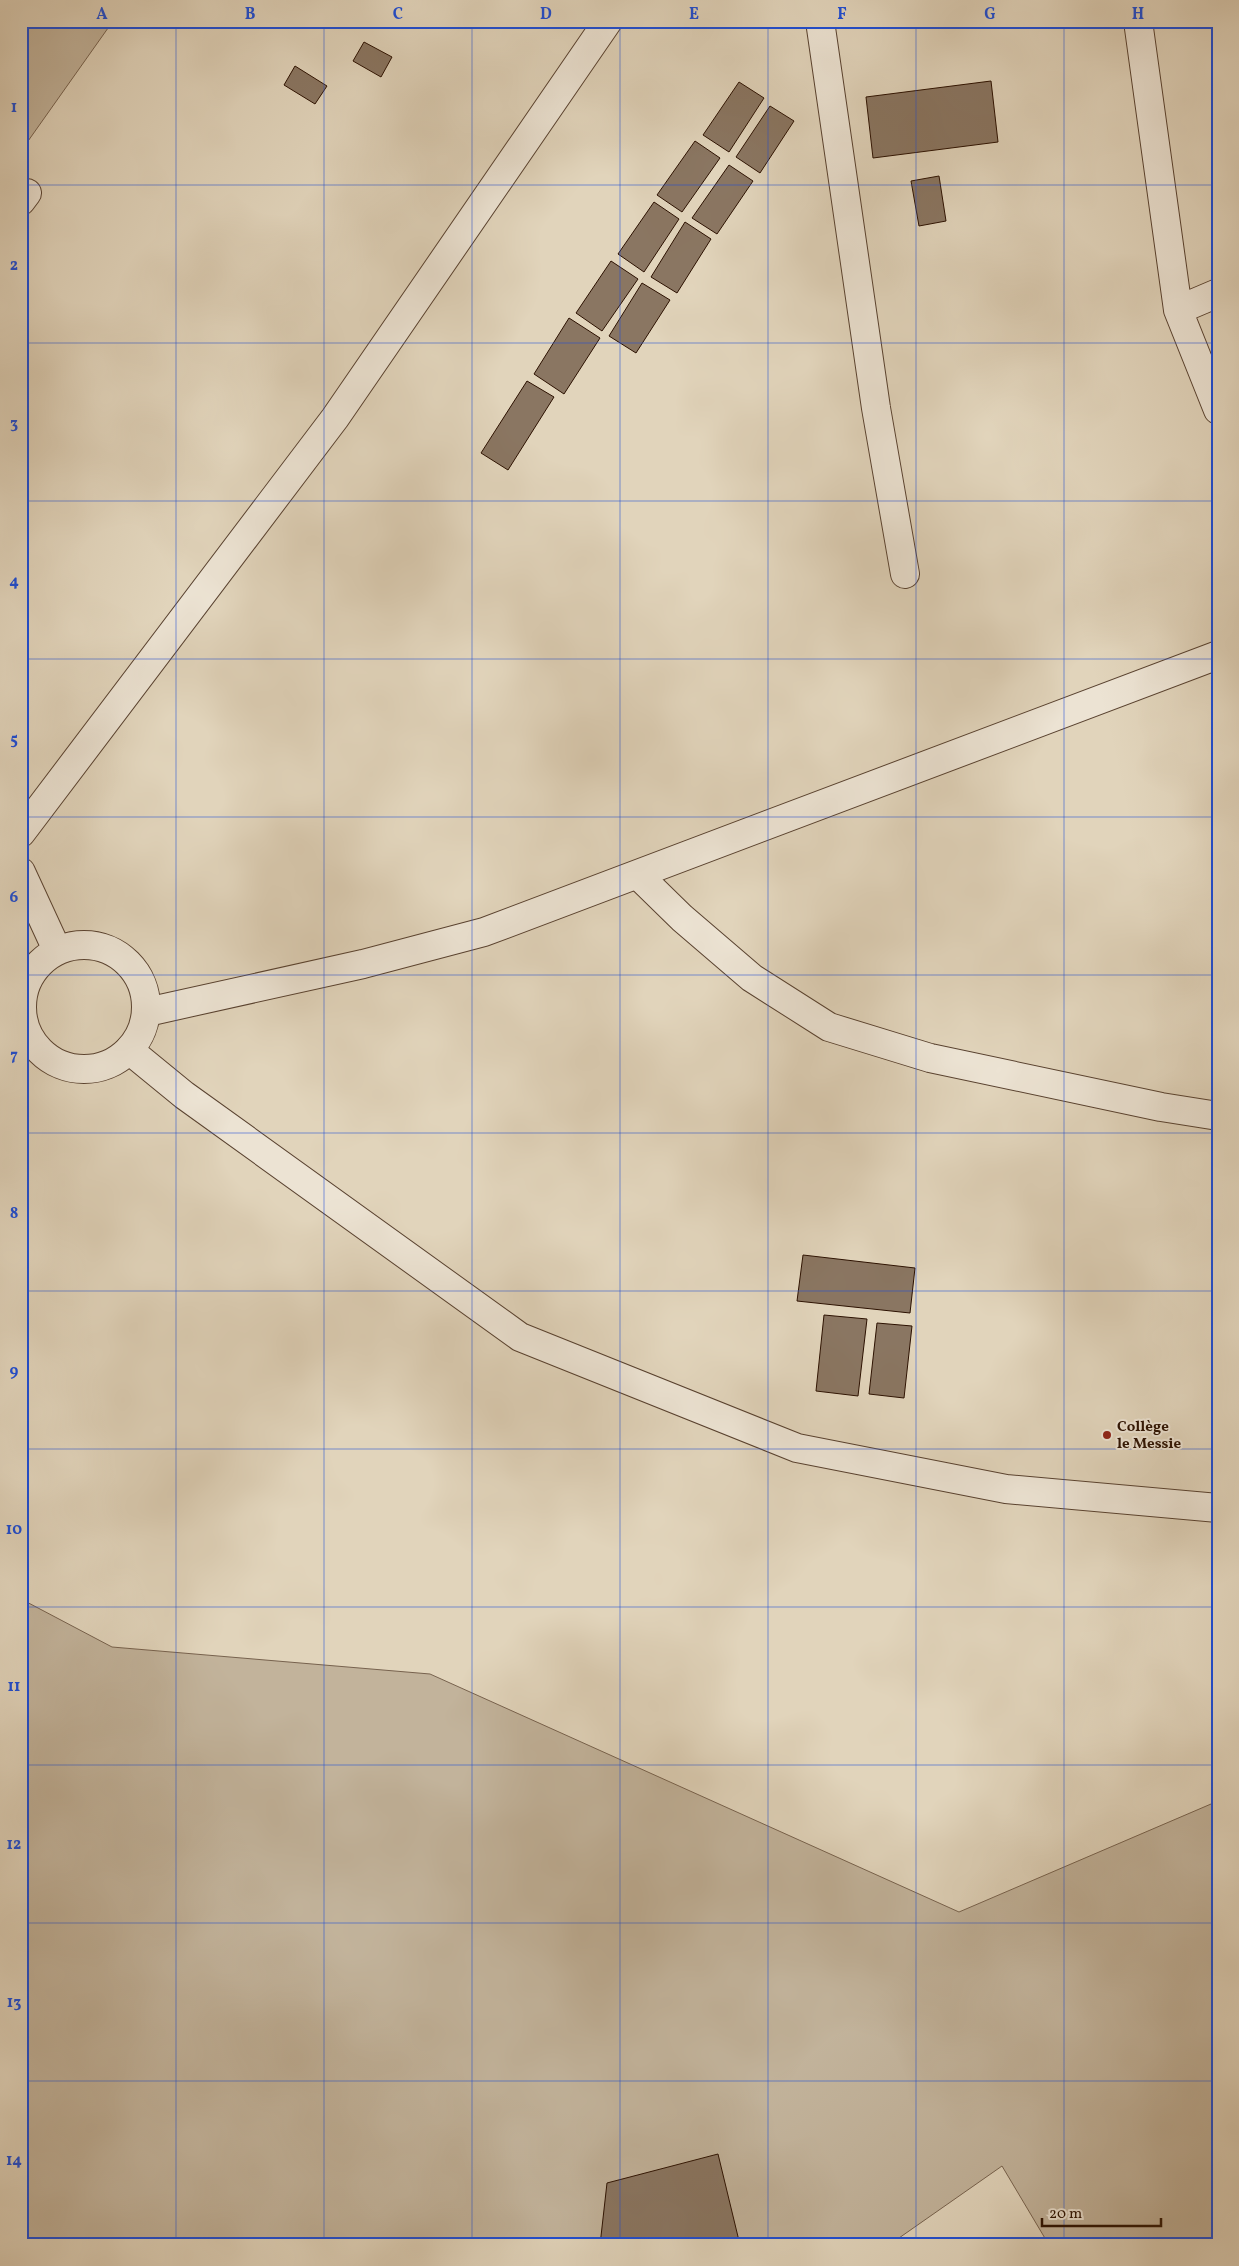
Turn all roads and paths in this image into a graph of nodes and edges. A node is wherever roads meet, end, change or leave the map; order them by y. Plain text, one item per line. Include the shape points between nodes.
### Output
1 (608, 21) edge
2 (820, 21) edge
3 (1138, 21) edge
4 (1218, 293) edge
5 (1178, 310) junction
6 (1218, 410) edge
7 (905, 574) dead end
8 (1218, 656) edge
9 (21, 833) edge
10 (21, 872) edge
11 (638, 875) junction
12 (57, 950) junction
13 (147, 1012) junction
14 (22, 1024) edge
15 (129, 1050) junction
16 (1218, 1116) edge
17 (1218, 1508) edge

1 - 9 street via 335,418
2 - 7 street via 876,408
3 - 5 street
4 - 5 street
5 - 6 street
8 - 11 street
10 - 12 street
11 - 13 street via 484,932 363,964
11 - 16 street via 752,978 829,1027 930,1058
12 - 13 street via 78,944 100,946 120,956 135,970 144,990
12 - 14 street via 40,963 27,981 22,1002
13 - 15 street via 141,1032
14 - 15 street via 48,1058 68,1067 90,1069 111,1063
15 - 17 street via 184,1095 520,1337 797,1448 1006,1489

